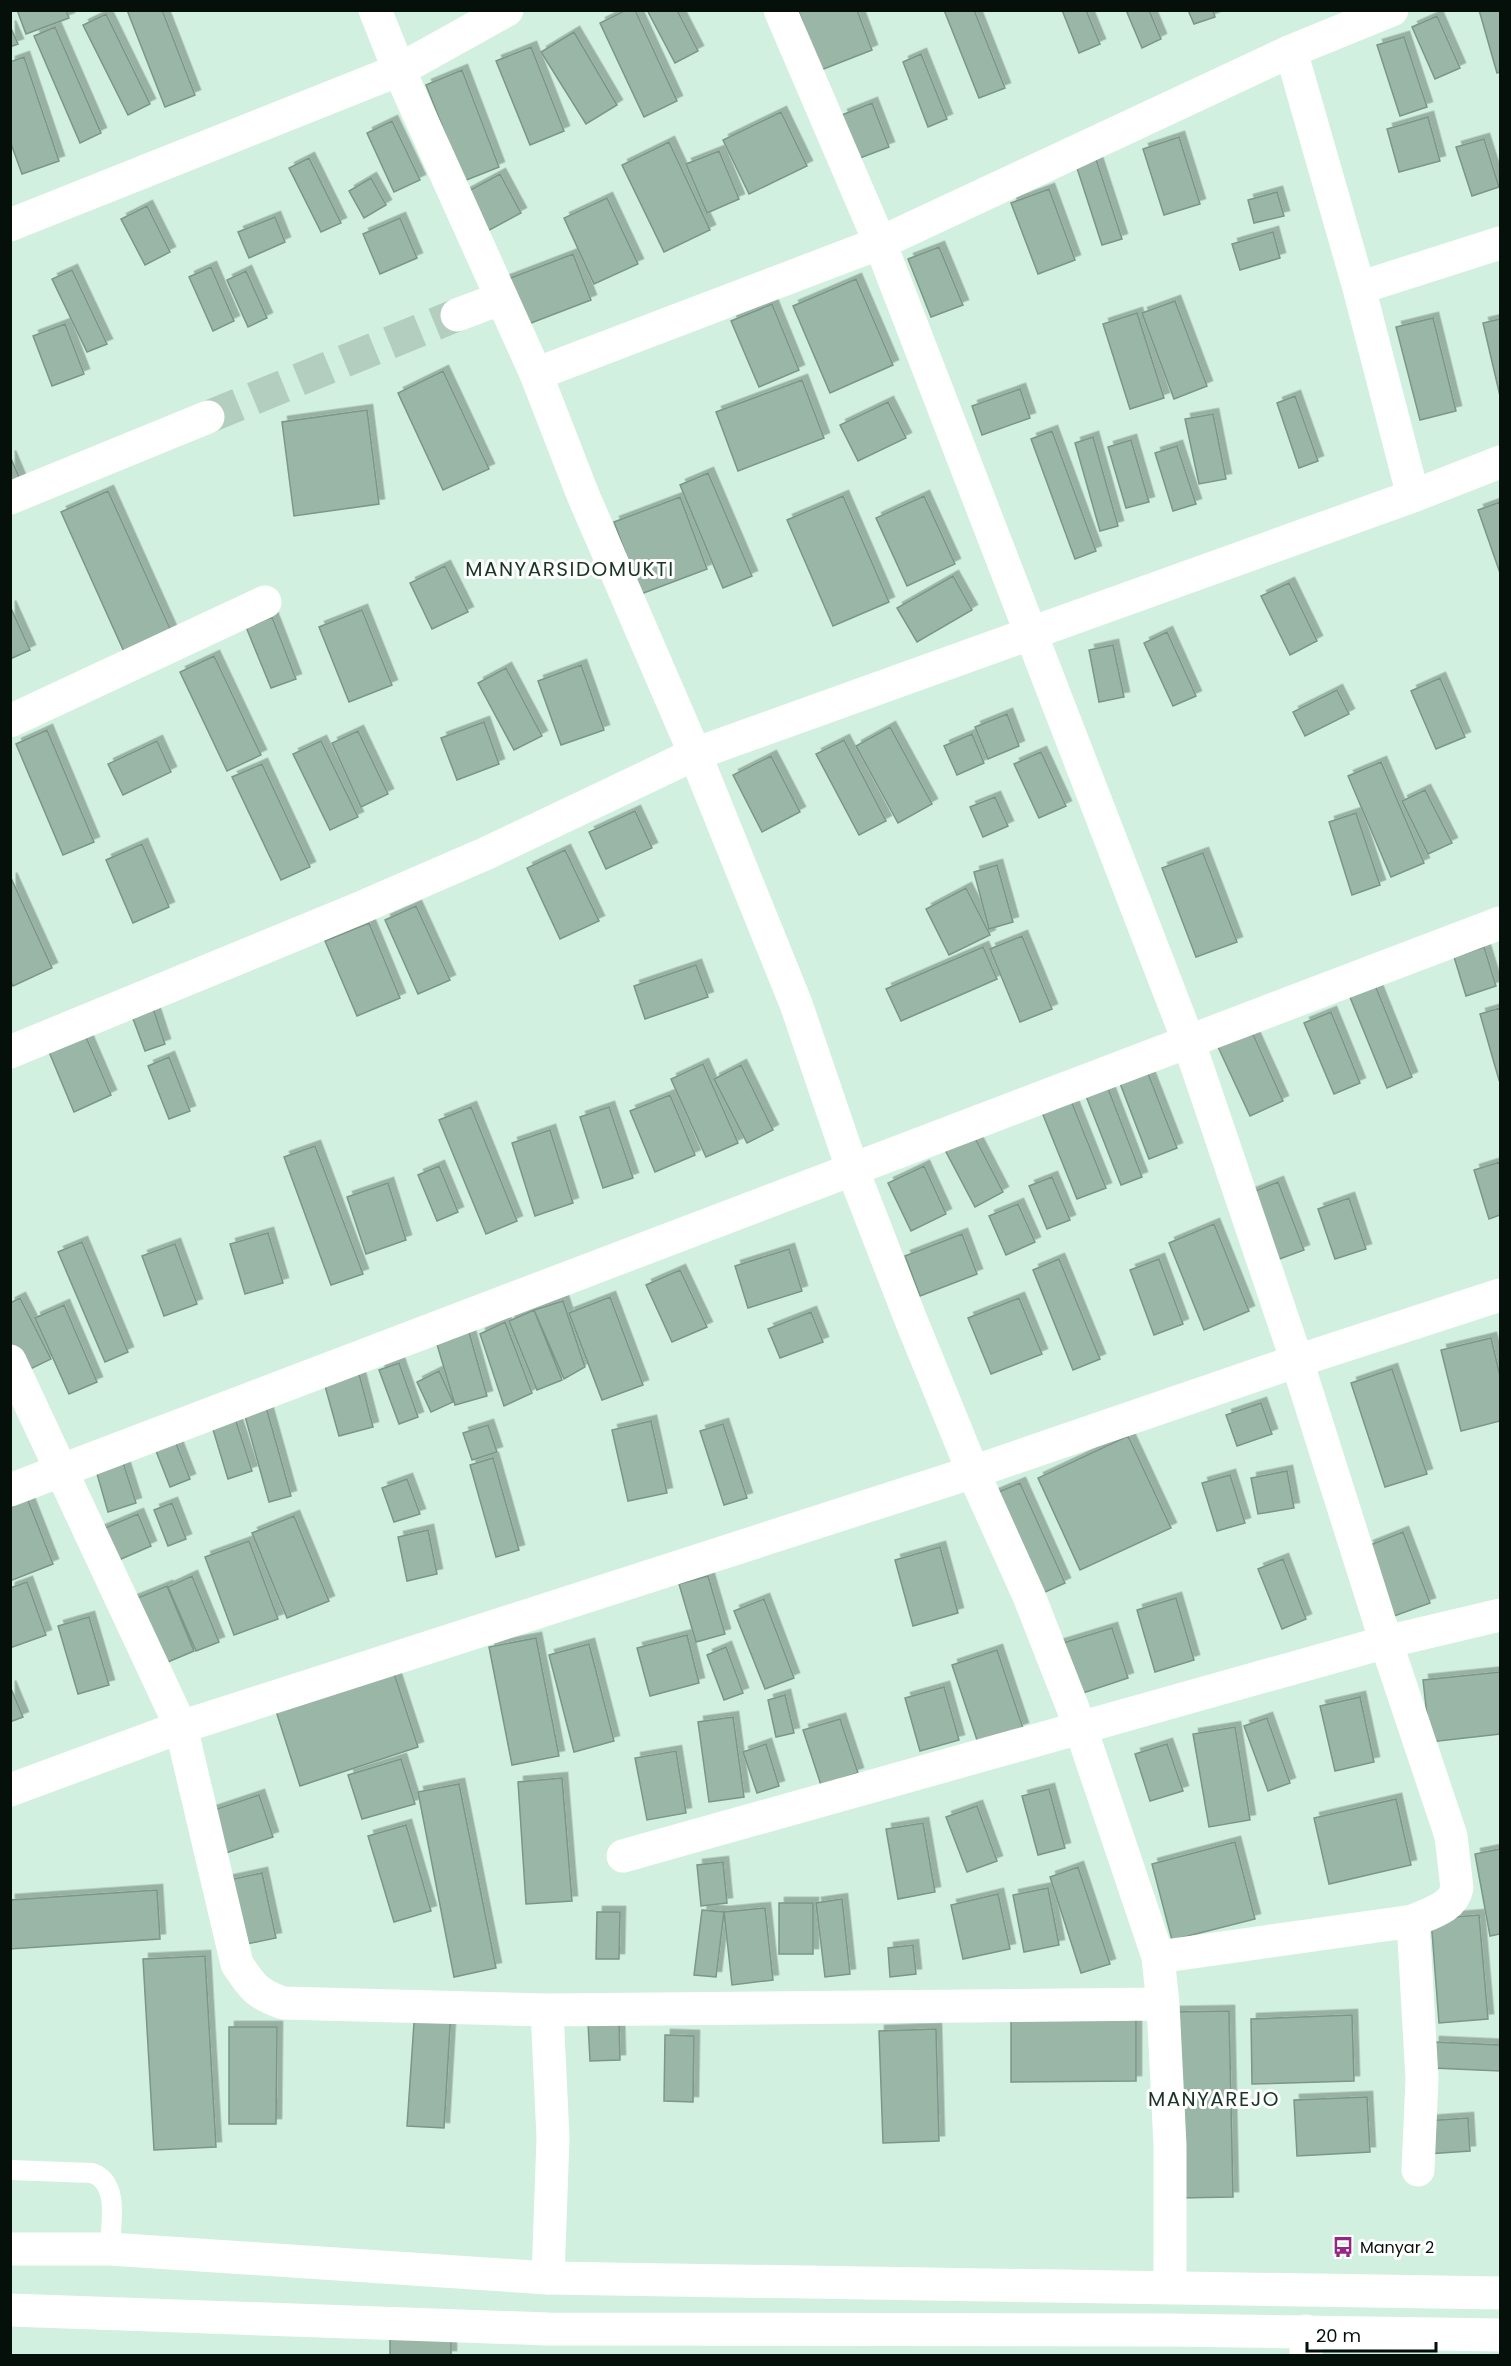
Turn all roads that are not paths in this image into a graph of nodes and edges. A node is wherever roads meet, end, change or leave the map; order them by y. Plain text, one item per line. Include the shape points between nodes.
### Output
1 (375, 10) edge
2 (507, 10) edge
3 (780, 10) edge
4 (1392, 10) edge
5 (1291, 51) junction
6 (399, 70) junction
7 (10, 225) edge
8 (880, 243) junction
9 (1500, 243) edge
10 (1359, 288) junction
11 (502, 298) junction
12 (458, 315) tunnel mouth
13 (537, 374) junction
14 (208, 417) tunnel mouth
15 (1500, 462) edge
16 (1413, 496) junction
17 (10, 498) edge
18 (265, 602) dead end
19 (1030, 634) junction
20 (10, 721) edge
21 (694, 754) junction
22 (1500, 923) edge
23 (1188, 1041) junction
24 (10, 1052) edge
25 (853, 1171) junction
26 (1500, 1295) edge
27 (10, 1361) edge
28 (1298, 1361) junction
29 (63, 1470) junction
30 (973, 1472) junction
31 (10, 1490) edge
32 (1500, 1615) edge
33 (1386, 1641) junction
34 (181, 1727) junction
35 (1080, 1729) junction
36 (10, 1790) edge
37 (623, 1856) dead end
38 (1413, 1921) junction
39 (1158, 1957) junction
40 (1163, 2004) junction
41 (547, 2010) junction
42 (10, 2170) edge
43 (1418, 2170) dead end
44 (10, 2249) edge
45 (110, 2249) junction
46 (548, 2278) junction
47 (1170, 2286) junction
48 (1500, 2293) edge
49 (10, 2310) edge
50 (1500, 2335) edge
51 (1306, 2343) edge

1 - 6 main road
2 - 6 main road
3 - 8 main road
4 - 5 main road
5 - 8 main road
5 - 10 main road
6 - 7 main road
6 - 11 main road
8 - 13 main road
8 - 19 main road
9 - 10 main road
10 - 16 main road
11 - 12 main road
11 - 13 main road
13 - 21 main road via 583,495
14 - 17 main road
15 - 16 main road
16 - 19 main road
18 - 20 main road
19 - 21 main road
19 - 23 main road
21 - 24 main road via 487,853
21 - 25 main road via 796,1004
22 - 23 main road
23 - 25 main road
23 - 28 main road
25 - 29 main road
25 - 30 main road
26 - 28 main road
27 - 29 main road
28 - 30 main road
28 - 33 main road
29 - 31 main road
29 - 34 main road
30 - 34 main road
30 - 35 main road via 1029,1596
32 - 33 main road
33 - 35 main road
33 - 38 main road via 1451,1836 1457,1888 1450,1904
34 - 36 main road
34 - 41 main road via 237,1964 251,1986 283,2003
35 - 37 main road
35 - 39 main road
38 - 39 main road
38 - 43 main road via 1422,2079
39 - 40 main road
40 - 41 main road
40 - 47 main road via 1170,2145
41 - 46 main road via 553,2138
42 - 45 lane via 102,2176 111,2192
44 - 45 main road
45 - 46 main road
46 - 47 main road
47 - 48 main road
49 - 51 main road via 548,2329
50 - 51 main road

